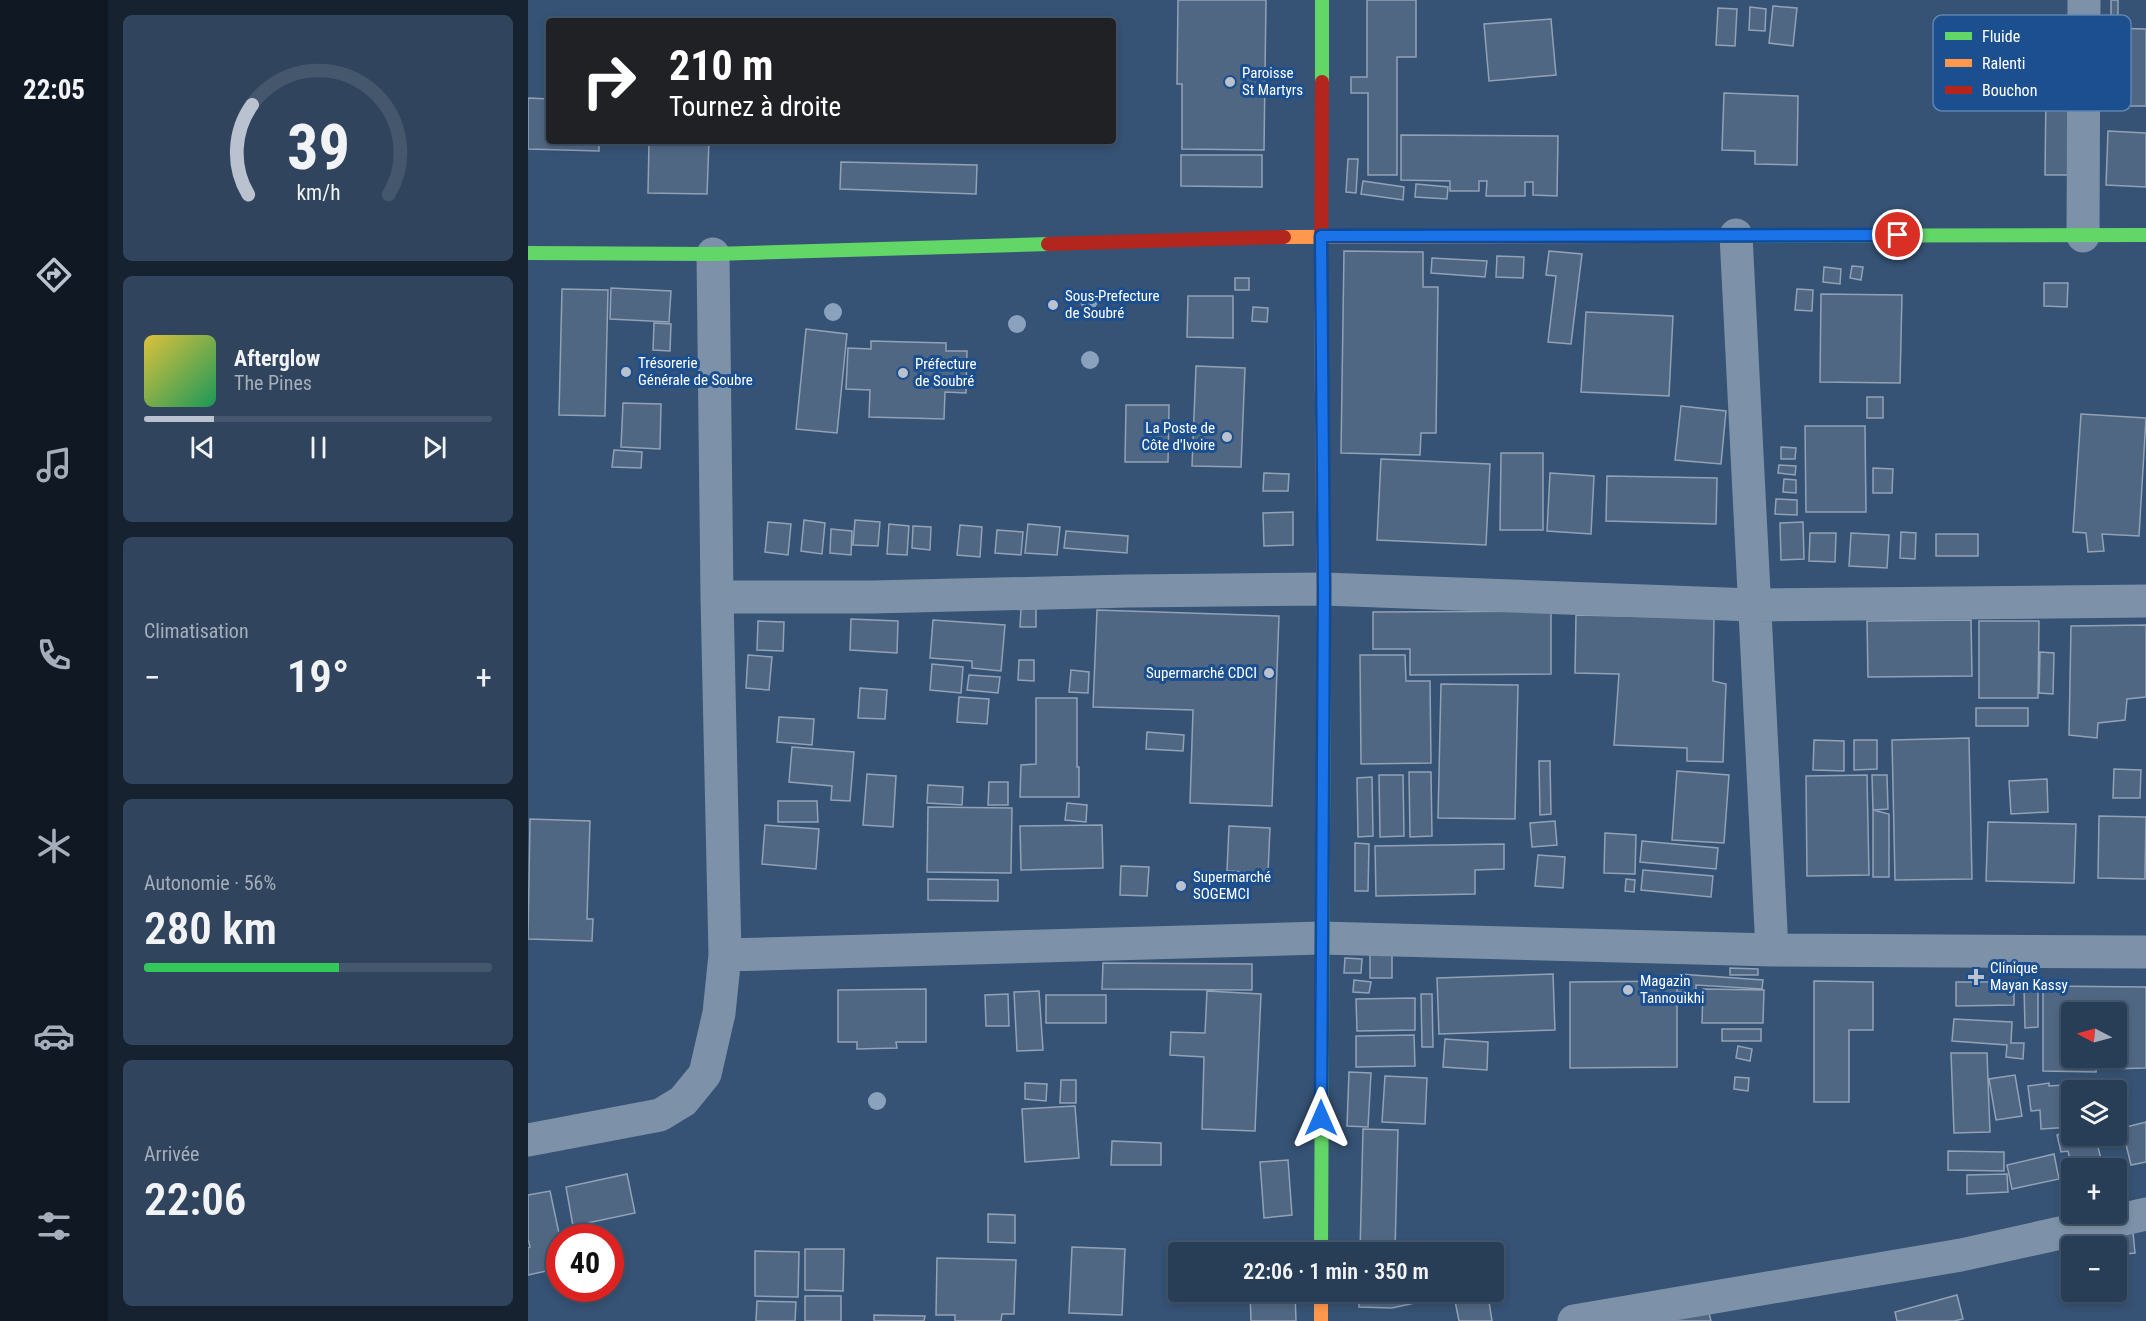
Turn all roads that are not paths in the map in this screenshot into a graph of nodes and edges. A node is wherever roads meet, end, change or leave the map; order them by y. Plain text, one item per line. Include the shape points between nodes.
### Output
1 (1322, 0) edge
2 (2084, 0) edge
3 (2084, 15) edge
4 (2084, 111) edge
5 (1736, 235) junction
6 (1321, 236) junction
7 (2083, 236) junction
8 (2146, 236) edge
9 (528, 253) edge
10 (713, 254) junction
11 (1324, 589) junction
12 (717, 597) junction
13 (2146, 601) edge
14 (1753, 605) junction
15 (1321, 938) junction
16 (1772, 950) junction
17 (2146, 952) edge
18 (725, 955) junction
19 (528, 1140) edge
20 (2146, 1214) edge
21 (1321, 1242) edge
22 (1321, 1302) edge
23 (1321, 1321) edge
24 (1574, 1321) edge

1 - 6 street
2 - 3 street
4 - 7 street
5 - 6 street
5 - 7 street
5 - 14 street
6 - 10 street
6 - 11 street
7 - 8 street
9 - 10 street
10 - 12 street
11 - 12 street
11 - 14 street
11 - 15 street
12 - 18 street
13 - 14 street
14 - 16 street
15 - 16 street
15 - 18 street
15 - 21 street
16 - 17 street
18 - 19 street via 719,1013 705,1074 683,1101 660,1115
20 - 24 street via 1961,1255
22 - 23 street

